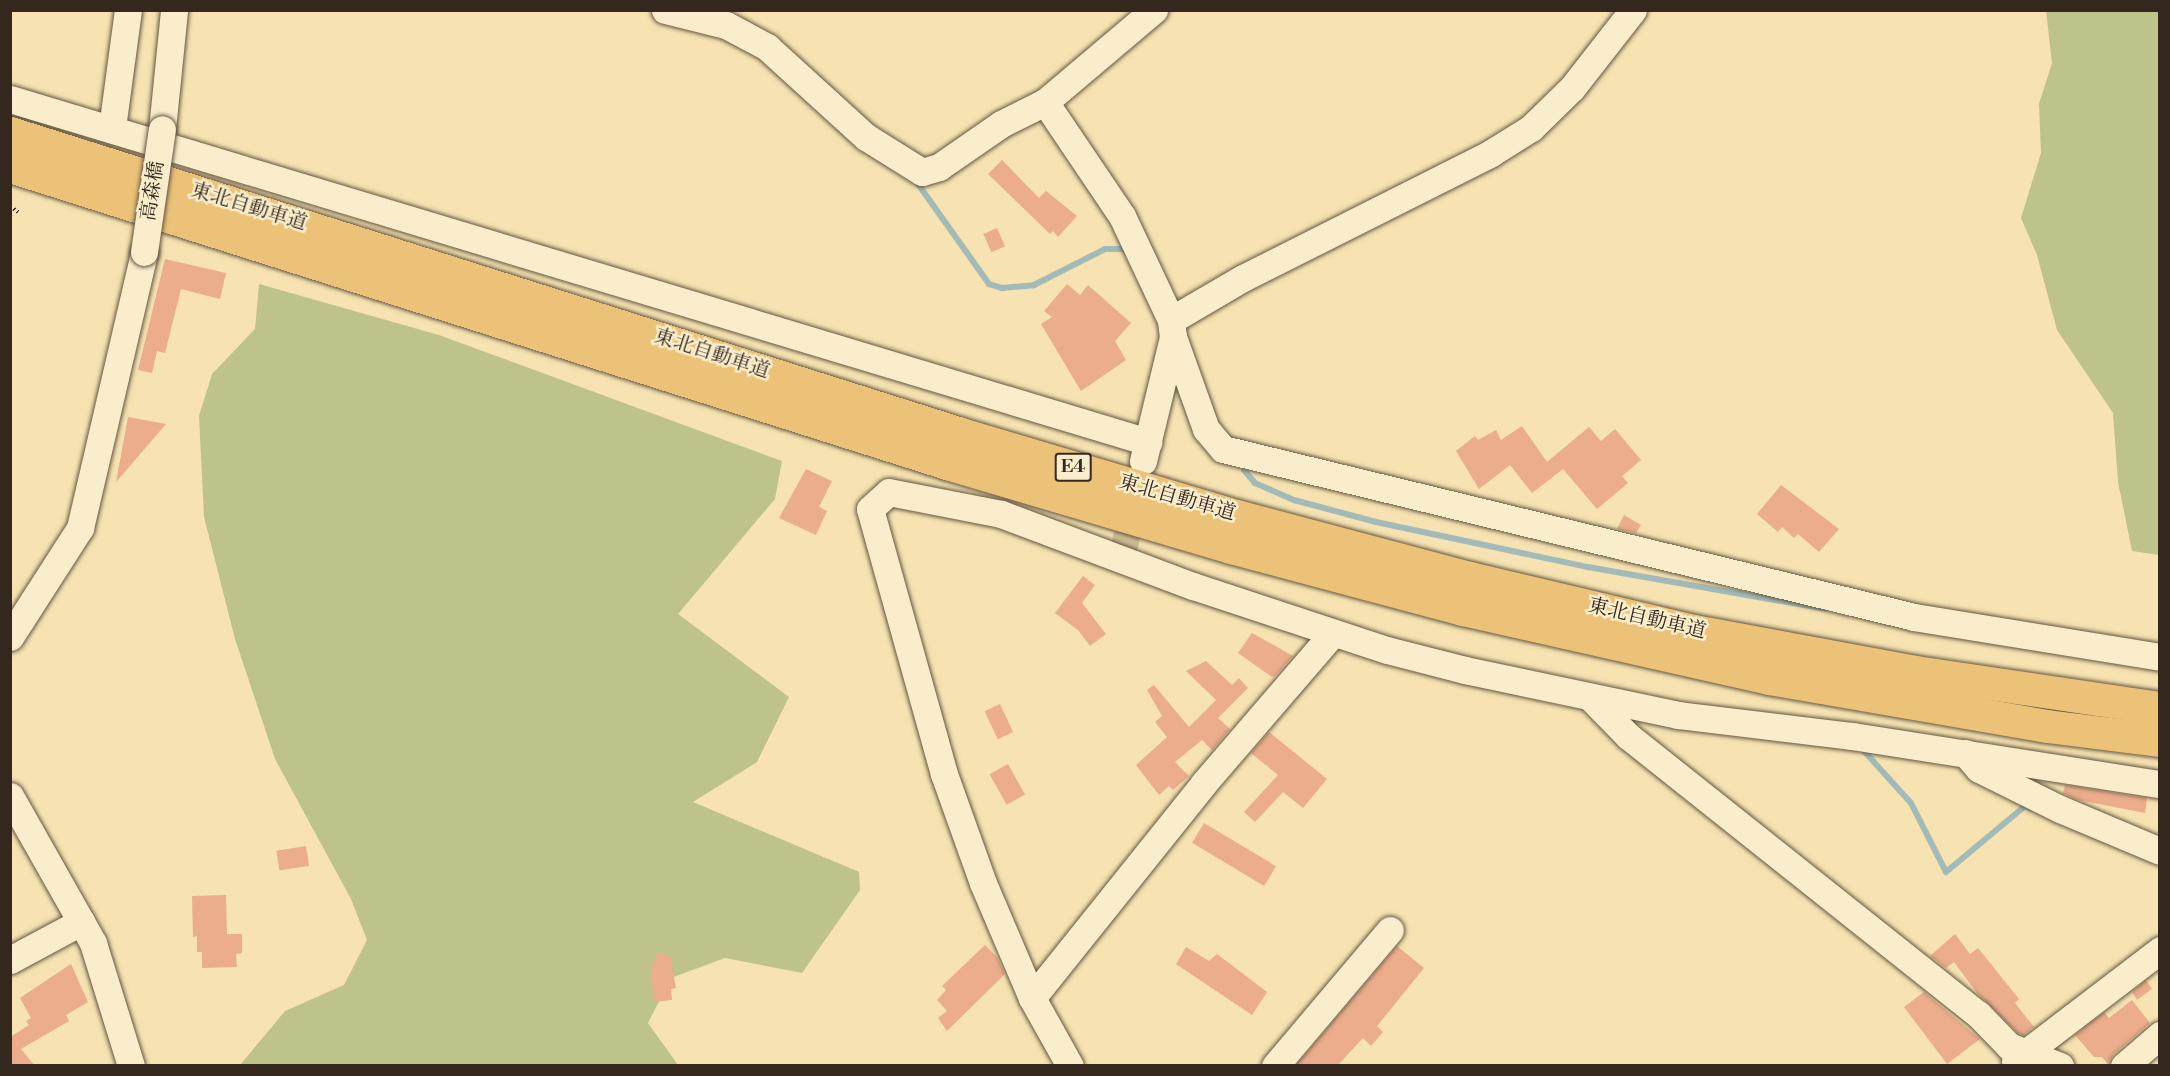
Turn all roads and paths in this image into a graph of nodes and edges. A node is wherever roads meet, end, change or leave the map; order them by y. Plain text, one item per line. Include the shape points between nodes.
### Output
1 (128, 10) edge
2 (174, 10) edge
3 (665, 10) edge
4 (1154, 10) edge
5 (1633, 10) edge
6 (10, 99) edge
7 (1045, 102) junction
8 (112, 128) junction
9 (10, 133) edge
10 (10, 166) edge
11 (10, 206) edge
12 (18, 212) dead end
13 (1175, 322) junction
14 (1333, 633) junction
15 (10, 637) edge
16 (2160, 657) edge
17 (1591, 698) junction
18 (2160, 708) edge
19 (2160, 740) edge
20 (1964, 752) junction
21 (2160, 784) edge
22 (10, 796) edge
23 (2160, 851) edge
24 (81, 922) junction
25 (1390, 930) dead end
26 (2160, 950) edge
27 (10, 960) edge
28 (1032, 998) junction
29 (2160, 1035) edge
30 (2018, 1058) edge
31 (131, 1065) edge
32 (1070, 1065) edge
33 (1275, 1065) edge
34 (2060, 1065) edge
35 (2124, 1065) edge

1 - 8 street
2 - 15 street, 高森橋, bridge via 144,252 80,528
3 - 7 street via 726,25 767,47 866,136 918,171 939,167 1001,124
4 - 7 street
5 - 13 street via 1579,80 1531,128
6 - 8 street
7 - 13 street via 1093,167 1139,247
8 - 13 street via 965,390 1145,451
9 - 18 highway, 東北自動車道 / E4 via 950,430 1240,517 1470,578 1705,633 1915,672
10 - 19 highway, 東北自動車道 / E4 via 881,442 1231,547 1463,609 1769,678 2047,726
11 - 12 path
13 - 16 street via 1206,429 1223,450 1914,617
14 - 17 street via 1465,670
14 - 28 street via 1204,783
14 - 28 street via 1001,514 890,492 870,509 944,774 983,883
17 - 20 street via 1678,715
17 - 30 street via 1628,736 1978,1014
20 - 21 street
20 - 23 street via 1979,769 2060,809
22 - 24 street
24 - 27 street
24 - 31 street via 98,957
25 - 33 street
26 - 30 street
28 - 32 street
29 - 35 street
30 - 34 street

